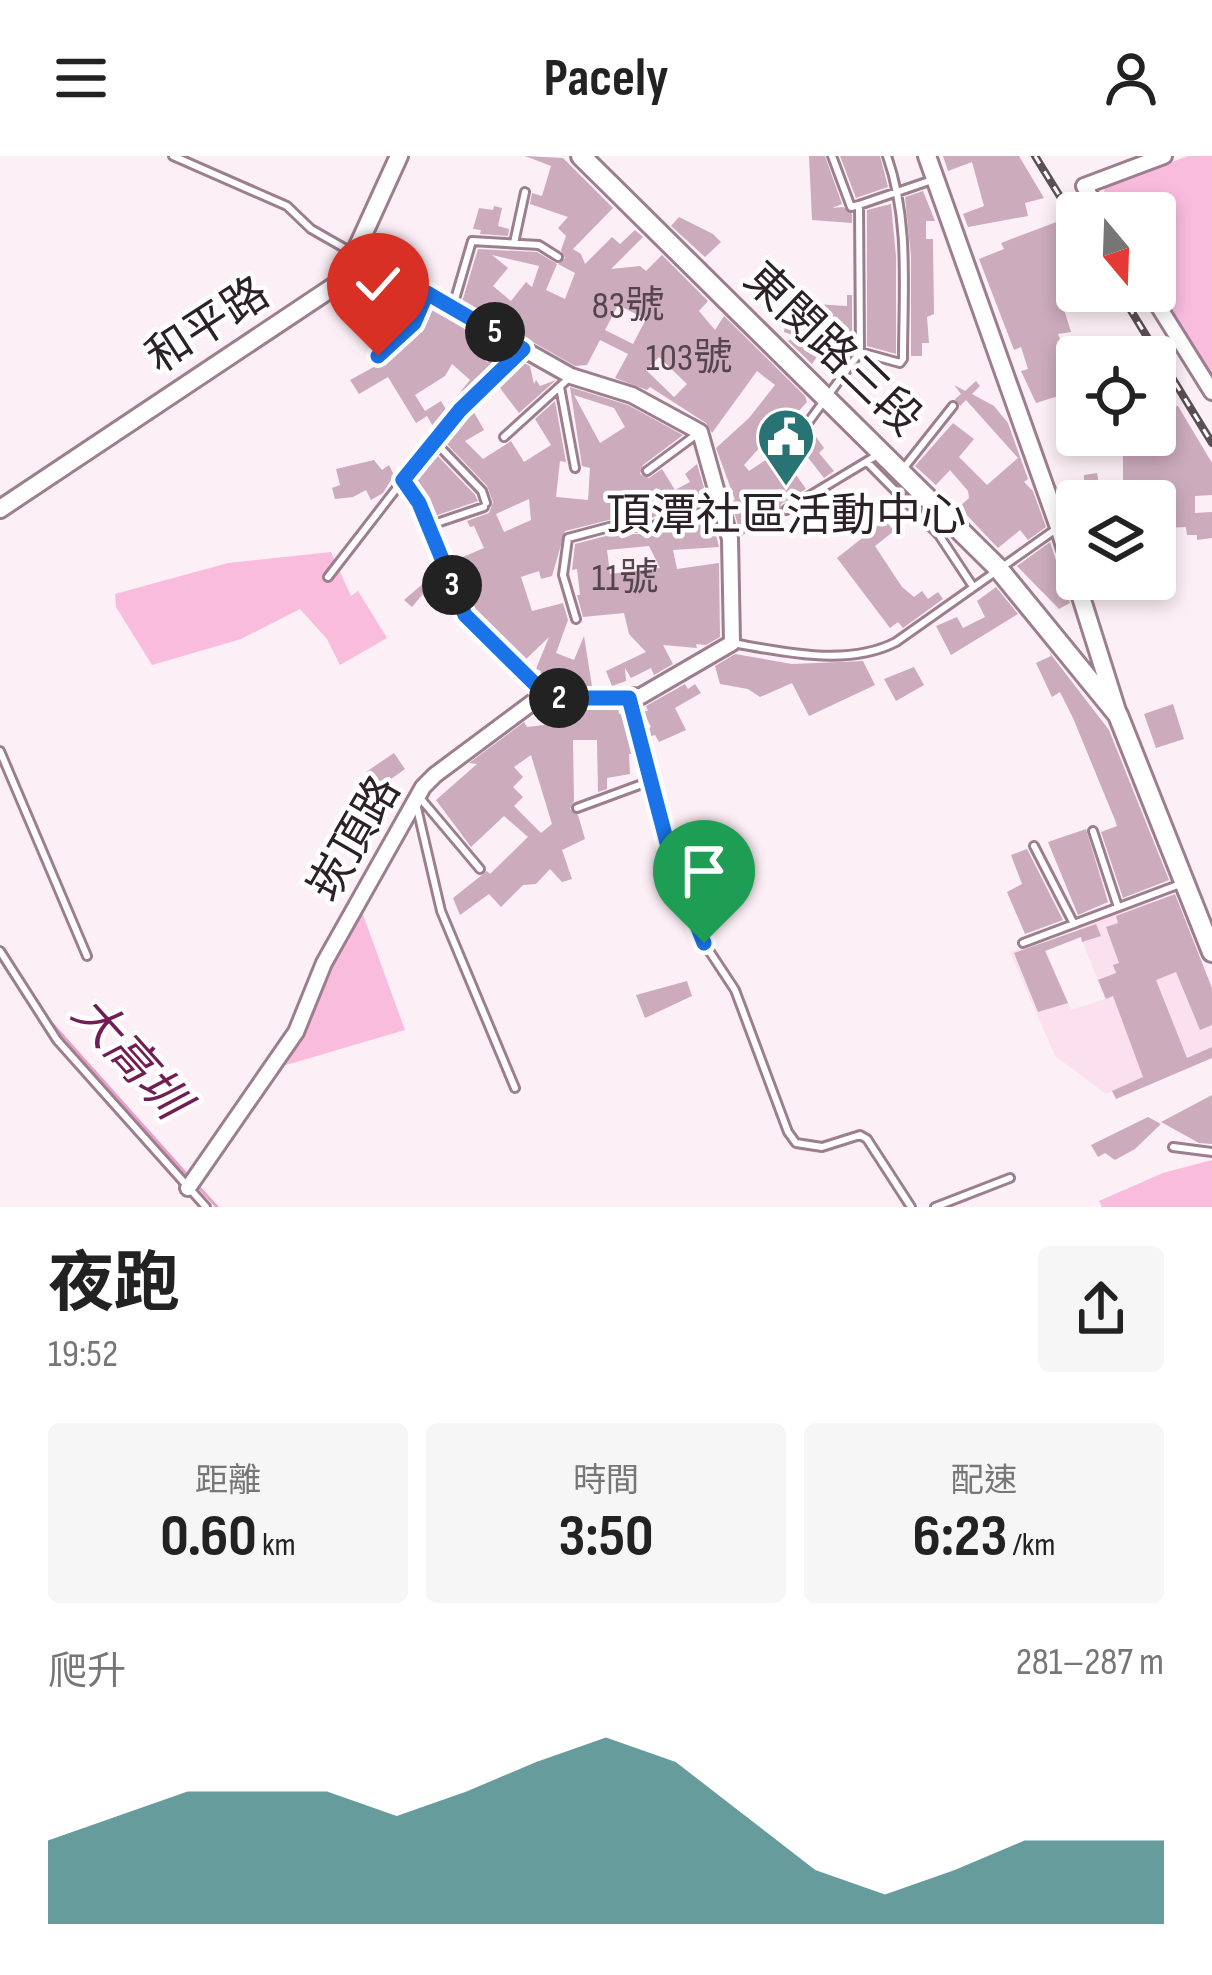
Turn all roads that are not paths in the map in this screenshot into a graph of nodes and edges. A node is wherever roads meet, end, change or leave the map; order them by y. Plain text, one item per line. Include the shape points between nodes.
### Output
1 (173, 156) edge
2 (400, 156) edge
3 (580, 156) edge
4 (832, 156) edge
5 (886, 156) edge
6 (927, 156) edge
7 (1164, 156) edge
8 (935, 179) junction
9 (899, 191) junction
10 (525, 192) dead end
11 (1088, 192) edge
12 (859, 205) junction
13 (514, 243) junction
14 (356, 255) junction
15 (558, 257) dead end
16 (427, 293) junction
17 (453, 307) junction
18 (1163, 312) edge
19 (523, 349) junction
20 (860, 352) junction
21 (378, 356) dead end
22 (565, 382) junction
23 (1212, 392) edge
24 (825, 395) junction
25 (953, 406) dead end
26 (700, 432) junction
27 (787, 434) dead end
28 (504, 437) dead end
29 (433, 441) junction
30 (875, 457) junction
31 (575, 468) dead end
32 (647, 471) dead end
33 (901, 471) junction
34 (403, 480) junction
35 (715, 494) junction
36 (0, 508) edge
37 (787, 510) dead end
38 (1056, 519) edge
39 (428, 526) junction
40 (1056, 529) edge
41 (997, 566) junction
42 (328, 578) dead end
43 (972, 585) junction
44 (1082, 600) edge
45 (576, 619) dead end
46 (732, 643) junction
47 (544, 698) junction
48 (629, 698) junction
49 (1118, 715) junction
50 (0, 751) edge
51 (653, 780) junction
52 (417, 801) junction
53 (577, 808) dead end
54 (1094, 831) dead end
55 (1034, 846) dead end
56 (480, 869) dead end
57 (1186, 882) junction
58 (1118, 908) junction
59 (1073, 924) junction
60 (1024, 943) dead end
61 (0, 951) edge
62 (1212, 952) edge
63 (87, 956) dead end
64 (514, 1088) dead end
65 (1173, 1147) dead end
66 (1212, 1152) edge
67 (1010, 1178) dead end
68 (188, 1188) junction
69 (206, 1207) edge
70 (911, 1207) edge
71 (935, 1207) edge

1 - 14 lane via 287,206
2 - 14 street, 和平路
3 - 24 main road, 東閔路三段
4 - 12 lane via 851,207
5 - 9 lane
6 - 8 street
7 - 11 street via 1084,186
8 - 9 lane
8 - 38 street
9 - 12 lane
9 - 20 lane via 903,359
10 - 13 lane
12 - 20 lane
13 - 15 lane
13 - 17 lane via 472,241
14 - 16 street
14 - 36 street, 和平路 via 342,281
16 - 17 street
16 - 21 lane via 414,323
17 - 19 street
18 - 23 street
19 - 22 street
19 - 29 lane
20 - 24 lane
22 - 26 street via 632,395
22 - 28 lane
22 - 31 lane
24 - 27 lane via 807,424
24 - 30 main road, 東閔路三段
25 - 33 lane
26 - 32 lane
26 - 35 street
29 - 34 lane
29 - 39 lane via 482,491 485,505
30 - 33 main road, 東閔路三段
30 - 37 lane
30 - 43 lane
33 - 41 main road, 東閔路三段
34 - 39 lane
34 - 42 lane
35 - 45 lane via 652,527 613,526 568,538 563,575
35 - 46 street via 730,539
39 - 47 lane via 465,615
40 - 41 lane
41 - 43 lane
41 - 49 main road, 東閔路三段
43 - 46 lane via 871,653
44 - 49 street
46 - 48 street
47 - 48 street
47 - 52 street, 崁頂路 via 435,775
48 - 51 lane
49 - 57 main road, 東閔路三段
50 - 63 lane
51 - 53 lane
51 - 70 lane via 686,903 735,990 788,1132 796,1143 822,1147 867,1139
52 - 56 lane
52 - 64 lane via 441,911
52 - 68 street, 崁頂路 via 324,964 296,1032
54 - 58 lane
55 - 59 lane
57 - 58 lane
57 - 62 main road, 東閔路三段
58 - 59 lane
59 - 60 lane
61 - 68 lane via 58,1040
65 - 66 lane
67 - 71 lane
68 - 69 lane

